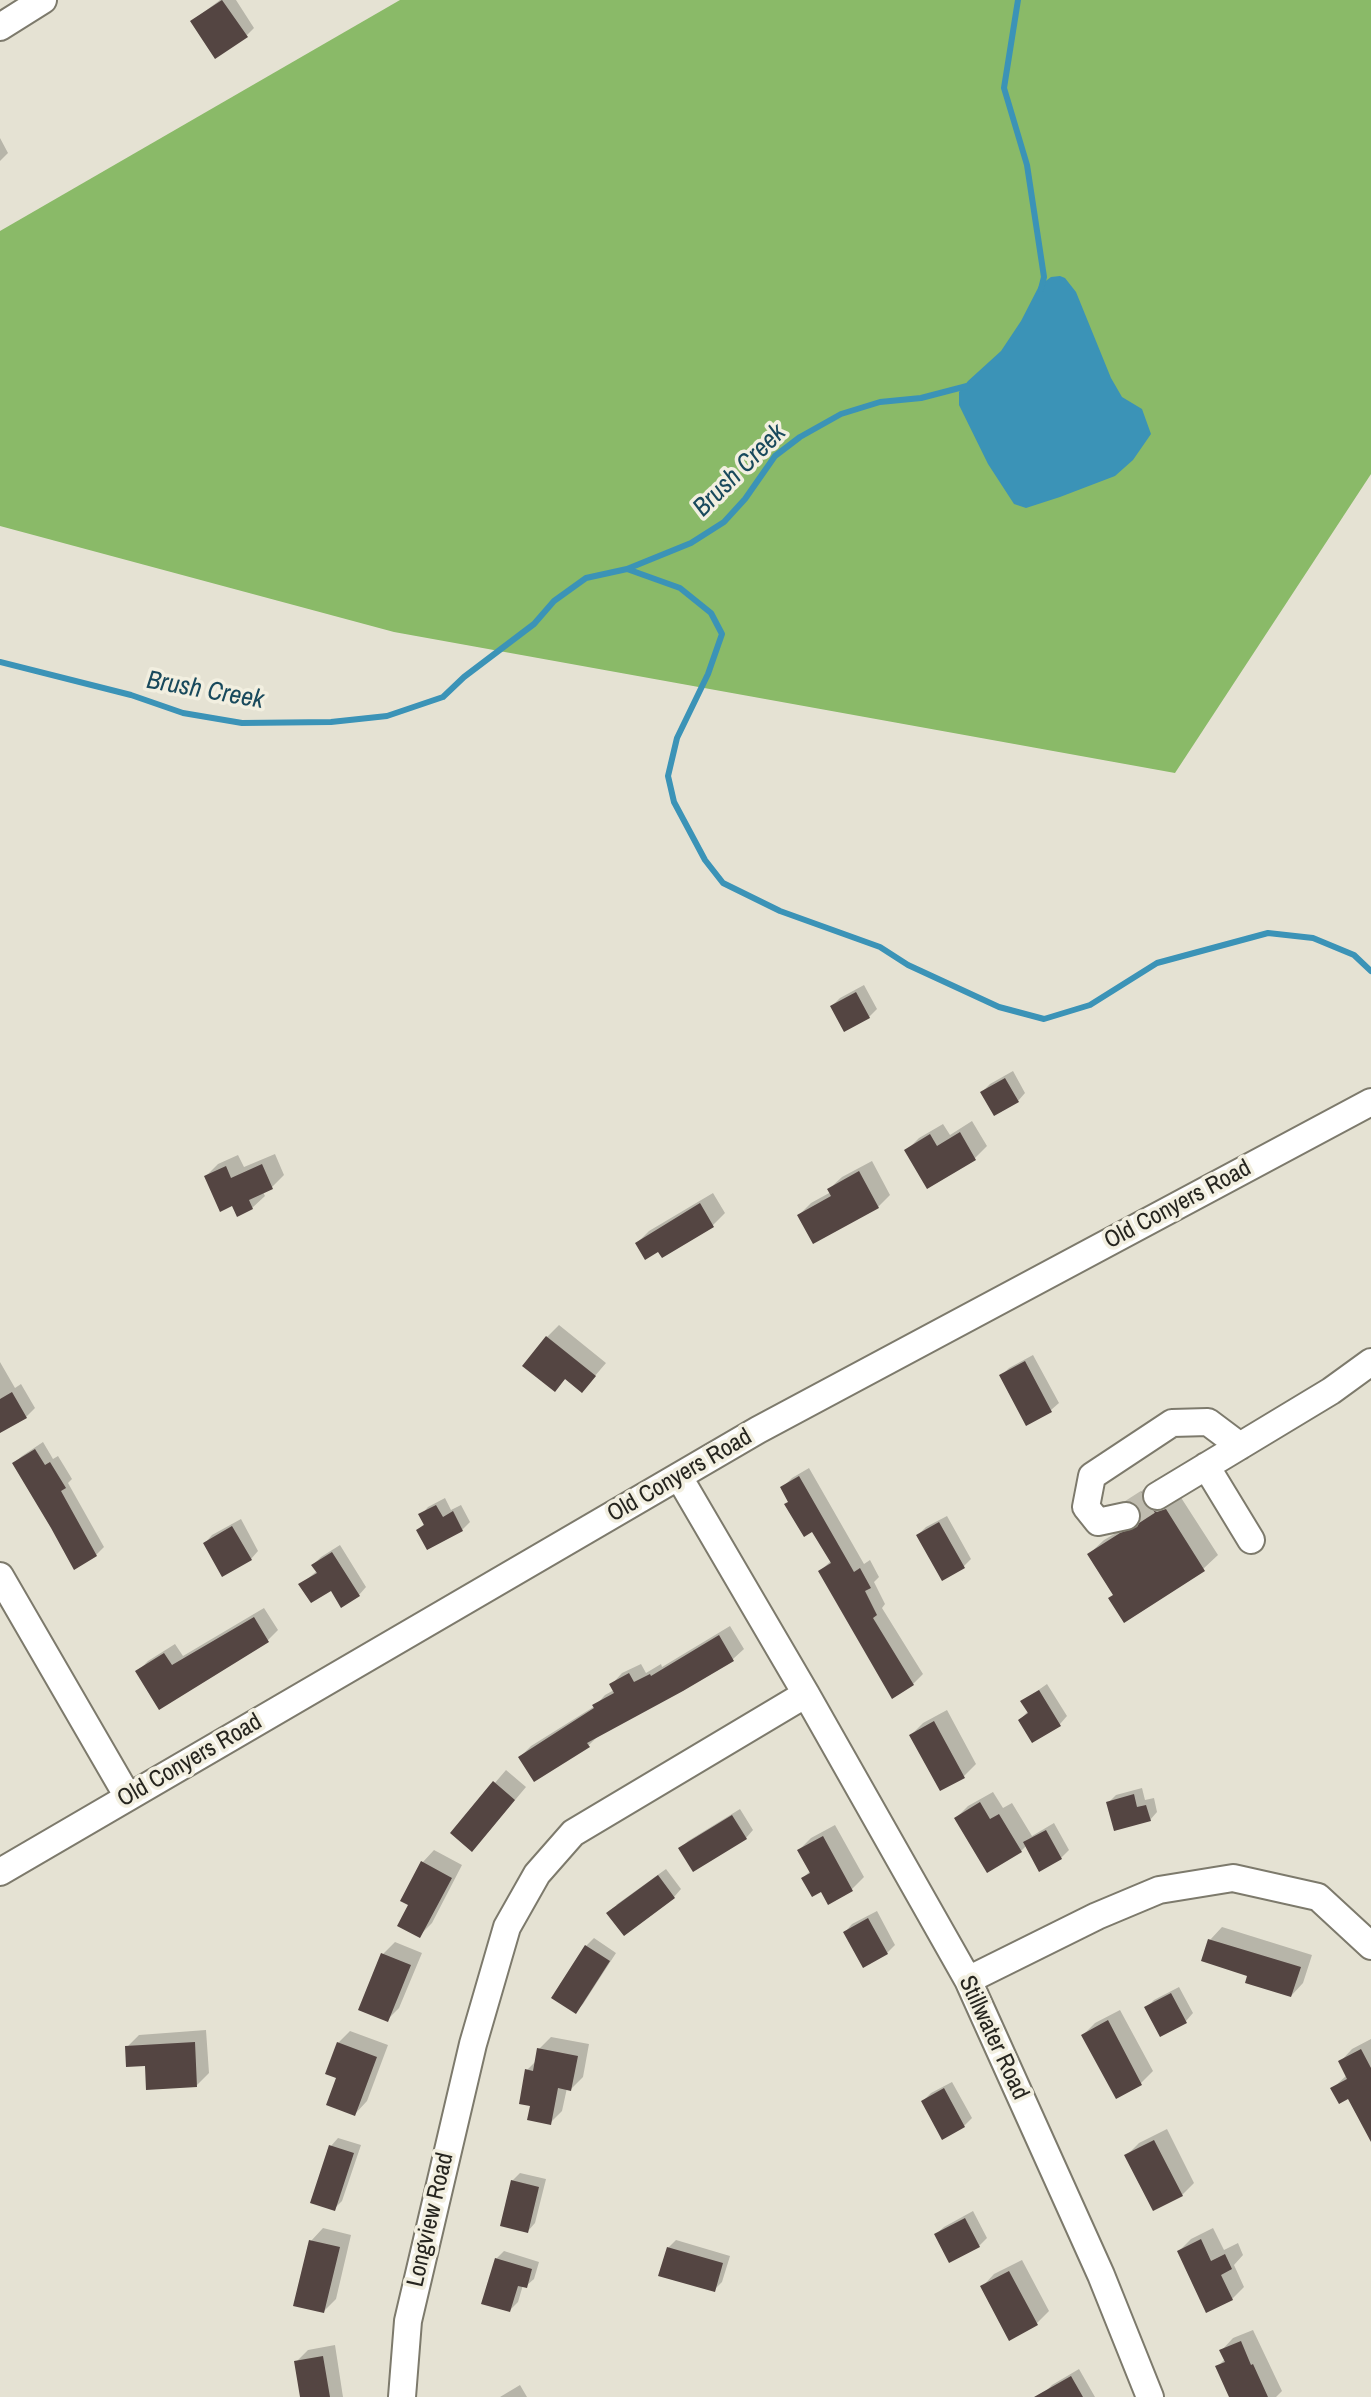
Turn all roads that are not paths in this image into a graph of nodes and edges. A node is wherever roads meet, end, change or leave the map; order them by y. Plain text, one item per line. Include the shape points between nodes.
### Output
1 (43, 0) edge
2 (0, 27) edge
3 (1371, 1102) edge
4 (1371, 1362) edge
5 (1240, 1446) junction
6 (1206, 1466) junction
7 (679, 1477) junction
8 (1157, 1496) tunnel mouth
9 (1126, 1516) tunnel mouth
10 (1251, 1540) dead end
11 (0, 1576) edge
12 (806, 1693) junction
13 (128, 1797) junction
14 (0, 1872) edge
15 (1371, 1946) edge
16 (968, 1980) junction
17 (402, 2397) edge
18 (1150, 2397) edge

1 - 2 street
3 - 7 street, Old Conyers Road via 758,1430
4 - 5 street
5 - 6 street
5 - 9 street via 1209,1422 1172,1423 1093,1476 1086,1507 1098,1522
6 - 8 street
6 - 10 street
7 - 12 street, Stillwater Road
7 - 13 street, Old Conyers Road
11 - 13 street
12 - 16 street, Stillwater Road
12 - 17 street, Longview Road via 573,1833 537,1874 506,1927 473,2044 408,2321
13 - 14 street, Old Conyers Road
15 - 16 street via 1318,1897 1233,1878 1159,1890
16 - 18 street, Stillwater Road via 1101,2275

